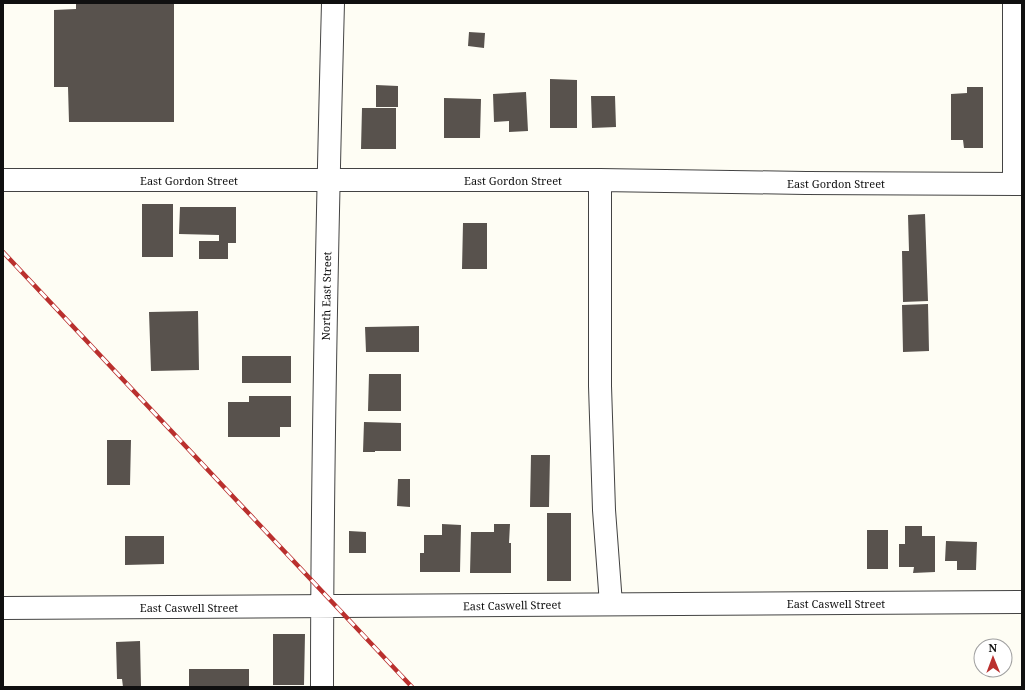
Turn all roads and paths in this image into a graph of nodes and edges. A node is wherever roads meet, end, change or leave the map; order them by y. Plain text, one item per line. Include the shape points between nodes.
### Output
1 (333, 3) edge
2 (1014, 3) edge
3 (3, 180) edge
4 (328, 180) junction
5 (600, 180) junction
6 (1018, 184) edge
7 (322, 598) junction
8 (1022, 602) edge
9 (611, 604) junction
10 (3, 608) edge
11 (322, 687) edge

1 - 4 street, North East Street
2 - 6 street
3 - 4 street, East Gordon Street
4 - 5 street, East Gordon Street
4 - 7 street, North East Street
5 - 6 street, East Gordon Street via 806,184
5 - 9 street via 600,386 604,510
7 - 9 street, East Caswell Street
7 - 10 street, East Caswell Street
7 - 11 street, North East Street
8 - 9 street, East Caswell Street

